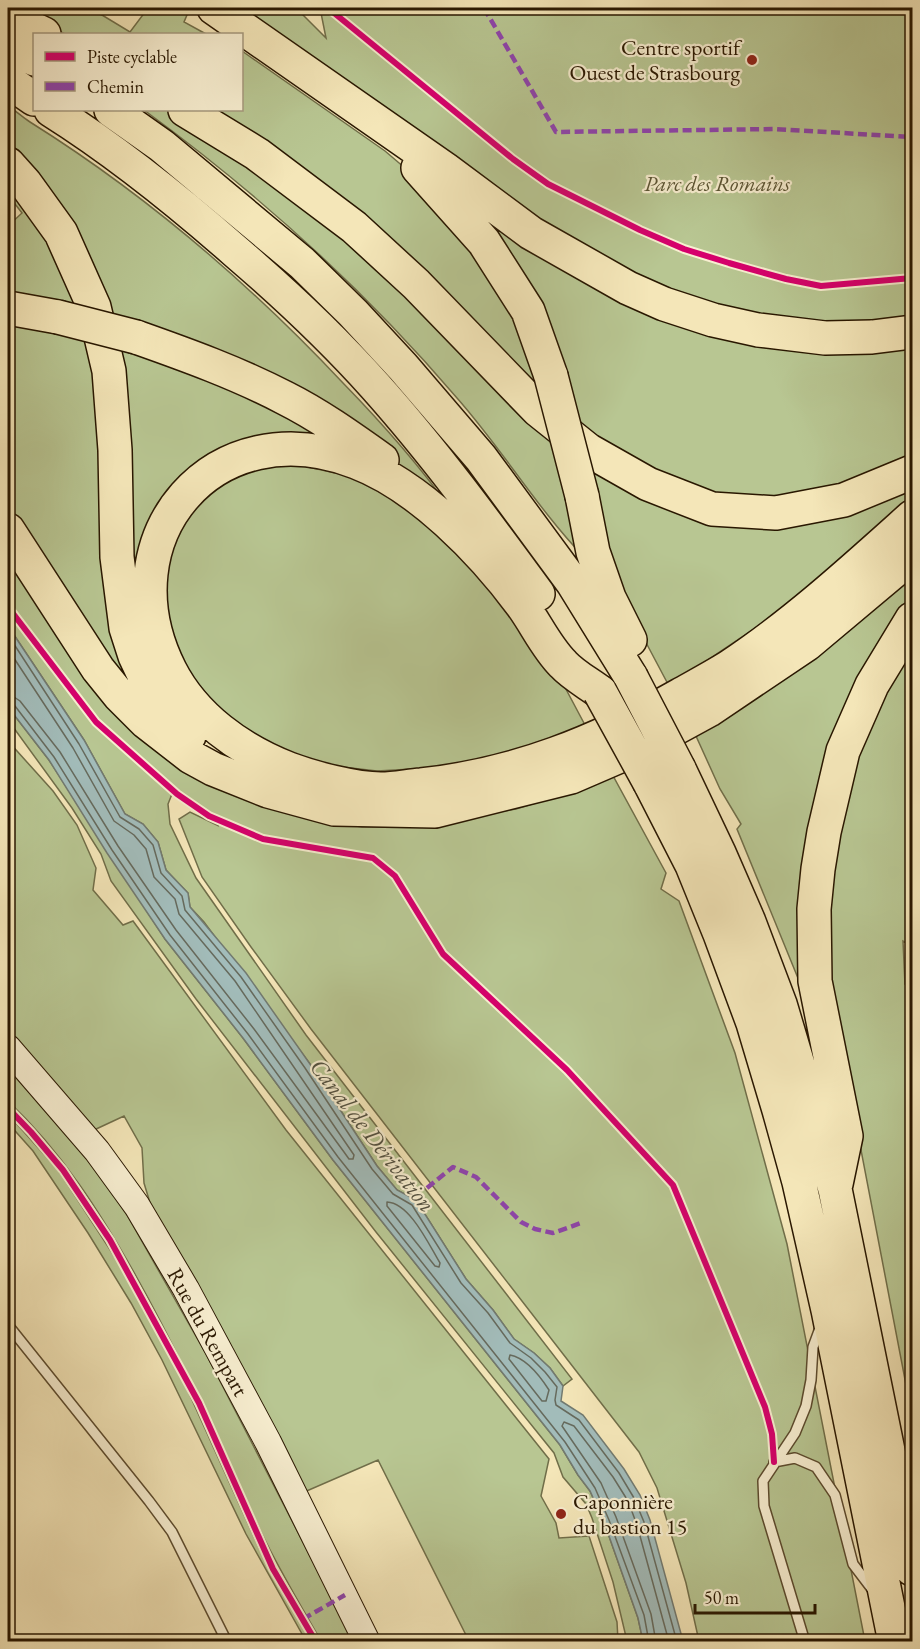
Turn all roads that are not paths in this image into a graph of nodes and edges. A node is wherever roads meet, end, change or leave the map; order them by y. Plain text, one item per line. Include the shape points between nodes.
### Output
1 (225, 14) edge
2 (8, 17) edge
3 (42, 33) edge
4 (8, 42) edge
5 (33, 58) edge
6 (8, 81) edge
7 (33, 98) edge
8 (360, 110) junction
9 (52, 111) edge
10 (112, 111) edge
11 (187, 111) edge
12 (8, 164) edge
13 (8, 308) edge
14 (912, 332) edge
15 (912, 472) edge
16 (416, 496) junction
17 (912, 517) edge
18 (8, 530) edge
19 (912, 556) edge
20 (912, 619) edge
21 (632, 677) junction
22 (600, 692) junction
23 (244, 781) junction
24 (8, 1048) edge
25 (835, 1189) junction
26 (828, 1310) junction
27 (8, 1325) edge
28 (774, 1462) junction
29 (910, 1550) edge
30 (893, 1628) edge
31 (227, 1641) edge
32 (367, 1641) edge
33 (805, 1641) edge

1 - 8 highway
2 - 3 highway
4 - 5 highway
6 - 7 highway
8 - 14 highway via 531,233 664,304 758,330 825,338
8 - 21 highway, bridge via 438,188 484,242 528,311 551,376 593,552 609,598 635,649
9 - 22 highway via 200,220 279,289 375,386 457,483 538,593
10 - 21 highway via 179,160 302,263 403,367 481,458 573,583
11 - 15 highway via 257,154 354,227 416,284 538,410 588,450 648,484 712,509 776,513 844,500
12 - 23 highway via 61,233 94,307 109,371 119,580 126,628 135,656 153,694 169,716
13 - 16 highway, bridge via 136,337 286,398 397,470
16 - 17 highway via 382,474 317,450 258,452 224,464 189,490 173,508 163,528 150,584 154,627 171,672 205,717 246,749 313,778 378,789 448,782 512,769 630,723 728,668 792,621
16 - 22 highway via 488,565 562,663
18 - 23 highway via 82,647 119,695 191,757
19 - 23 highway via 807,644 709,710 644,746 571,777 435,811 334,809
20 - 25 highway via 872,685 843,751 818,869 815,981 846,1136
21 - 25 highway, bridge via 741,902 780,1004
22 - 26 highway, bridge via 692,865 753,1023 799,1182
24 - 32 street, Rue du Rempart via 97,1150 137,1206 268,1442
25 - 29 highway
26 - 28 lane via 813,1347 806,1406 795,1433
26 - 30 highway
27 - 31 lane via 172,1532
28 - 30 lane via 795,1458 816,1467 836,1495 853,1564
28 - 33 lane via 763,1481 764,1506

